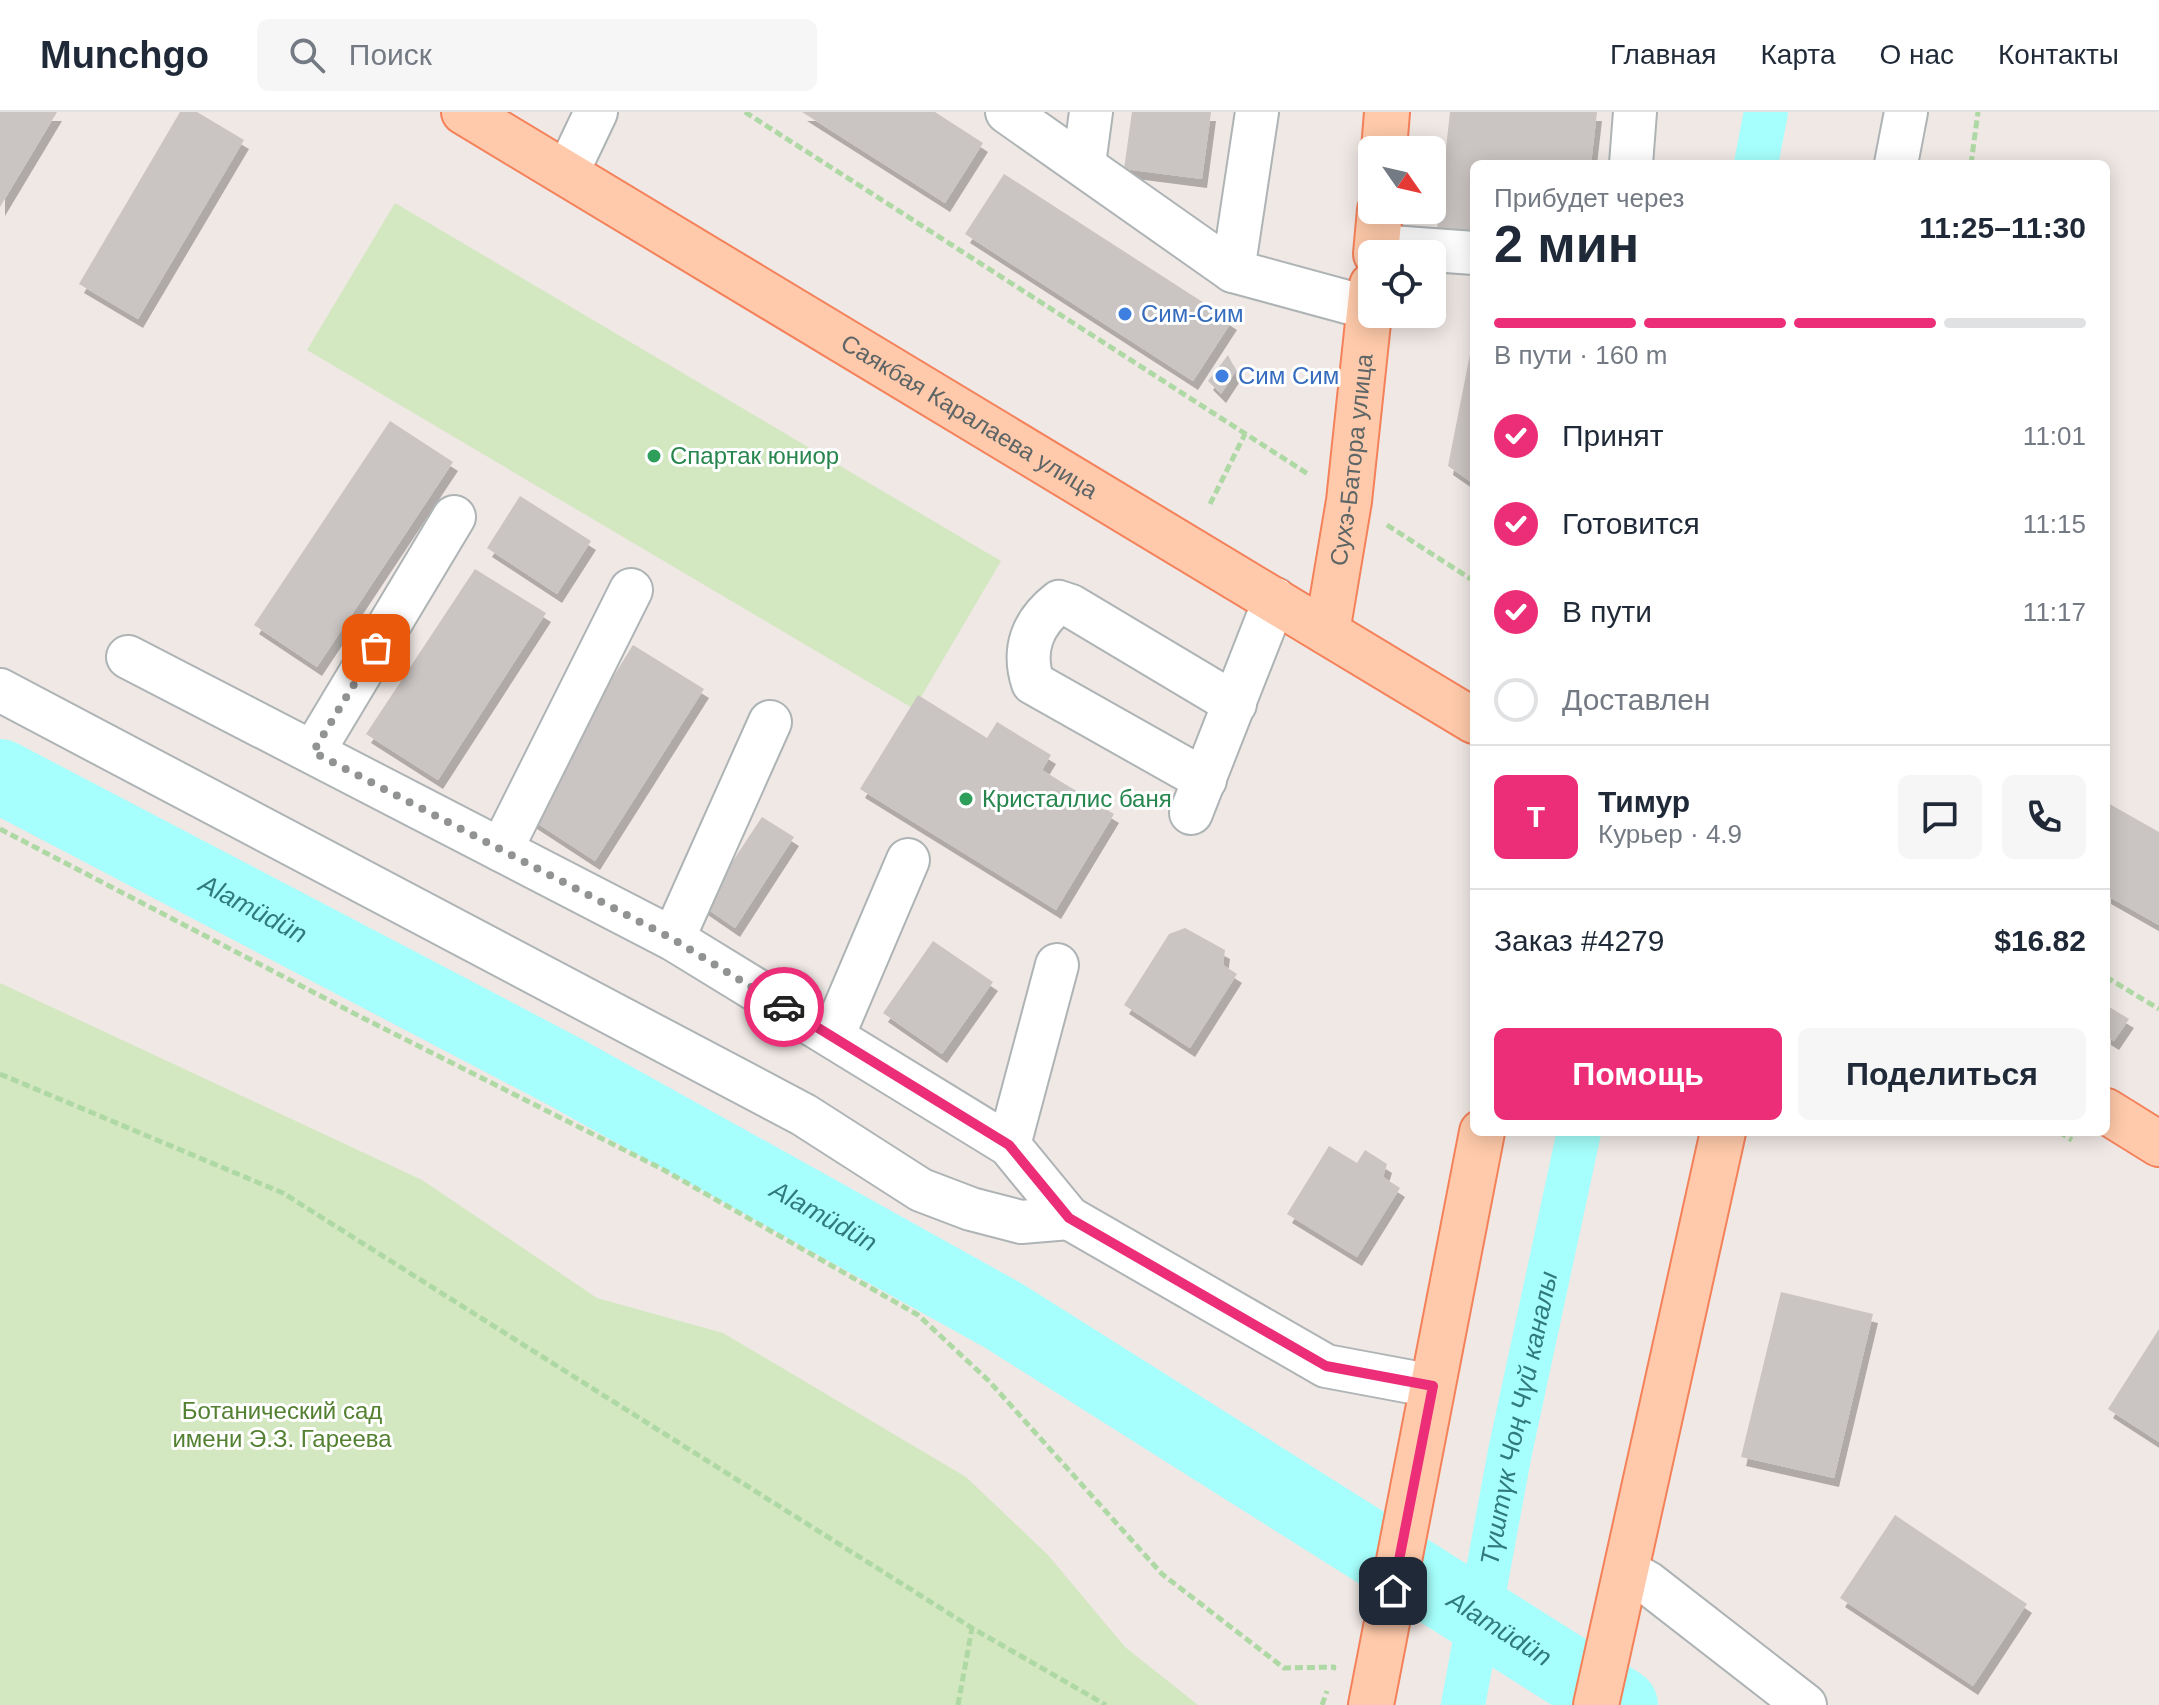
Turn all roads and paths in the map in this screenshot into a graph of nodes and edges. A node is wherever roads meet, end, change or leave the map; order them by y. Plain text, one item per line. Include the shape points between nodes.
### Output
1 (464, 112) edge
2 (596, 112) edge
3 (745, 112) edge
4 (1007, 112) edge
5 (1091, 112) edge
6 (1257, 112) edge
7 (1387, 112) edge
8 (1635, 112) edge
9 (1906, 112) edge
10 (1978, 112) edge
11 (1385, 136) edge
12 (1631, 160) edge
13 (1897, 160) edge
14 (1972, 160) edge
15 (1084, 164) junction
16 (567, 173) junction
17 (1470, 253) edge
18 (1446, 255) edge
19 (1358, 262) edge
20 (1233, 271) junction
21 (1368, 328) edge
22 (1245, 434) junction
23 (1349, 501) junction
24 (1210, 504) dead end
25 (454, 517) dead end
26 (1470, 578) edge
27 (631, 590) dead end
28 (1275, 599) junction
29 (1327, 632) junction
30 (128, 657) dead end
31 (0, 690) edge
32 (1235, 704) junction
33 (1470, 719) edge
34 (770, 722) dead end
35 (313, 752) junction
36 (0, 829) edge
37 (501, 850) junction
38 (908, 860) dead end
39 (673, 939) junction
40 (1057, 965) dead end
41 (2110, 979) edge
42 (2159, 1009) edge
43 (833, 1036) junction
44 (0, 1074) edge
45 (2110, 1113) edge
46 (1481, 1136) edge
47 (1722, 1136) edge
48 (2159, 1144) edge
49 (1009, 1145) junction
50 (1069, 1218) junction
51 (1433, 1386) junction
52 (1627, 1571) junction
53 (972, 1628) junction
54 (958, 1705) edge
55 (1106, 1705) edge
56 (1322, 1705) edge
57 (1371, 1705) edge
58 (1596, 1705) edge
59 (1805, 1705) edge

1 - 16 main road, Саякбая Каралаева улица
2 - 16 street
3 - 22 path
4 - 15 street
5 - 15 street
6 - 20 street
7 - 11 main road
8 - 12 street
9 - 13 street
10 - 14 path
15 - 20 street
16 - 28 main road, Саякбая Каралаева улица
17 - 18 street
19 - 20 street
21 - 23 main road, Сухэ-Батора улица
22 - 23 path
22 - 24 path
23 - 26 path
23 - 29 main road, Сухэ-Батора улица
25 - 35 street
27 - 37 street
28 - 29 main road, Саякбая Каралаева улица
28 - 32 street
29 - 33 main road, Саякбая Каралаева улица
30 - 35 street
31 - 50 street via 790,1108 921,1190 1021,1222
32 - 32 street via 1059,602 1045,613 1027,648 1033,683 1198,797
34 - 39 street
35 - 37 street
36 - 56 path via 664,1170 918,1315 989,1381 1162,1574 1284,1668 1334,1667
37 - 39 street
38 - 43 street
39 - 43 street
40 - 49 street
41 - 42 path
43 - 49 street
44 - 53 path via 283,1193
45 - 48 main road
46 - 51 main road
47 - 52 main road
49 - 50 street
50 - 51 street via 1326,1366
51 - 57 main road
52 - 58 main road
52 - 59 street
53 - 54 path
53 - 55 path

